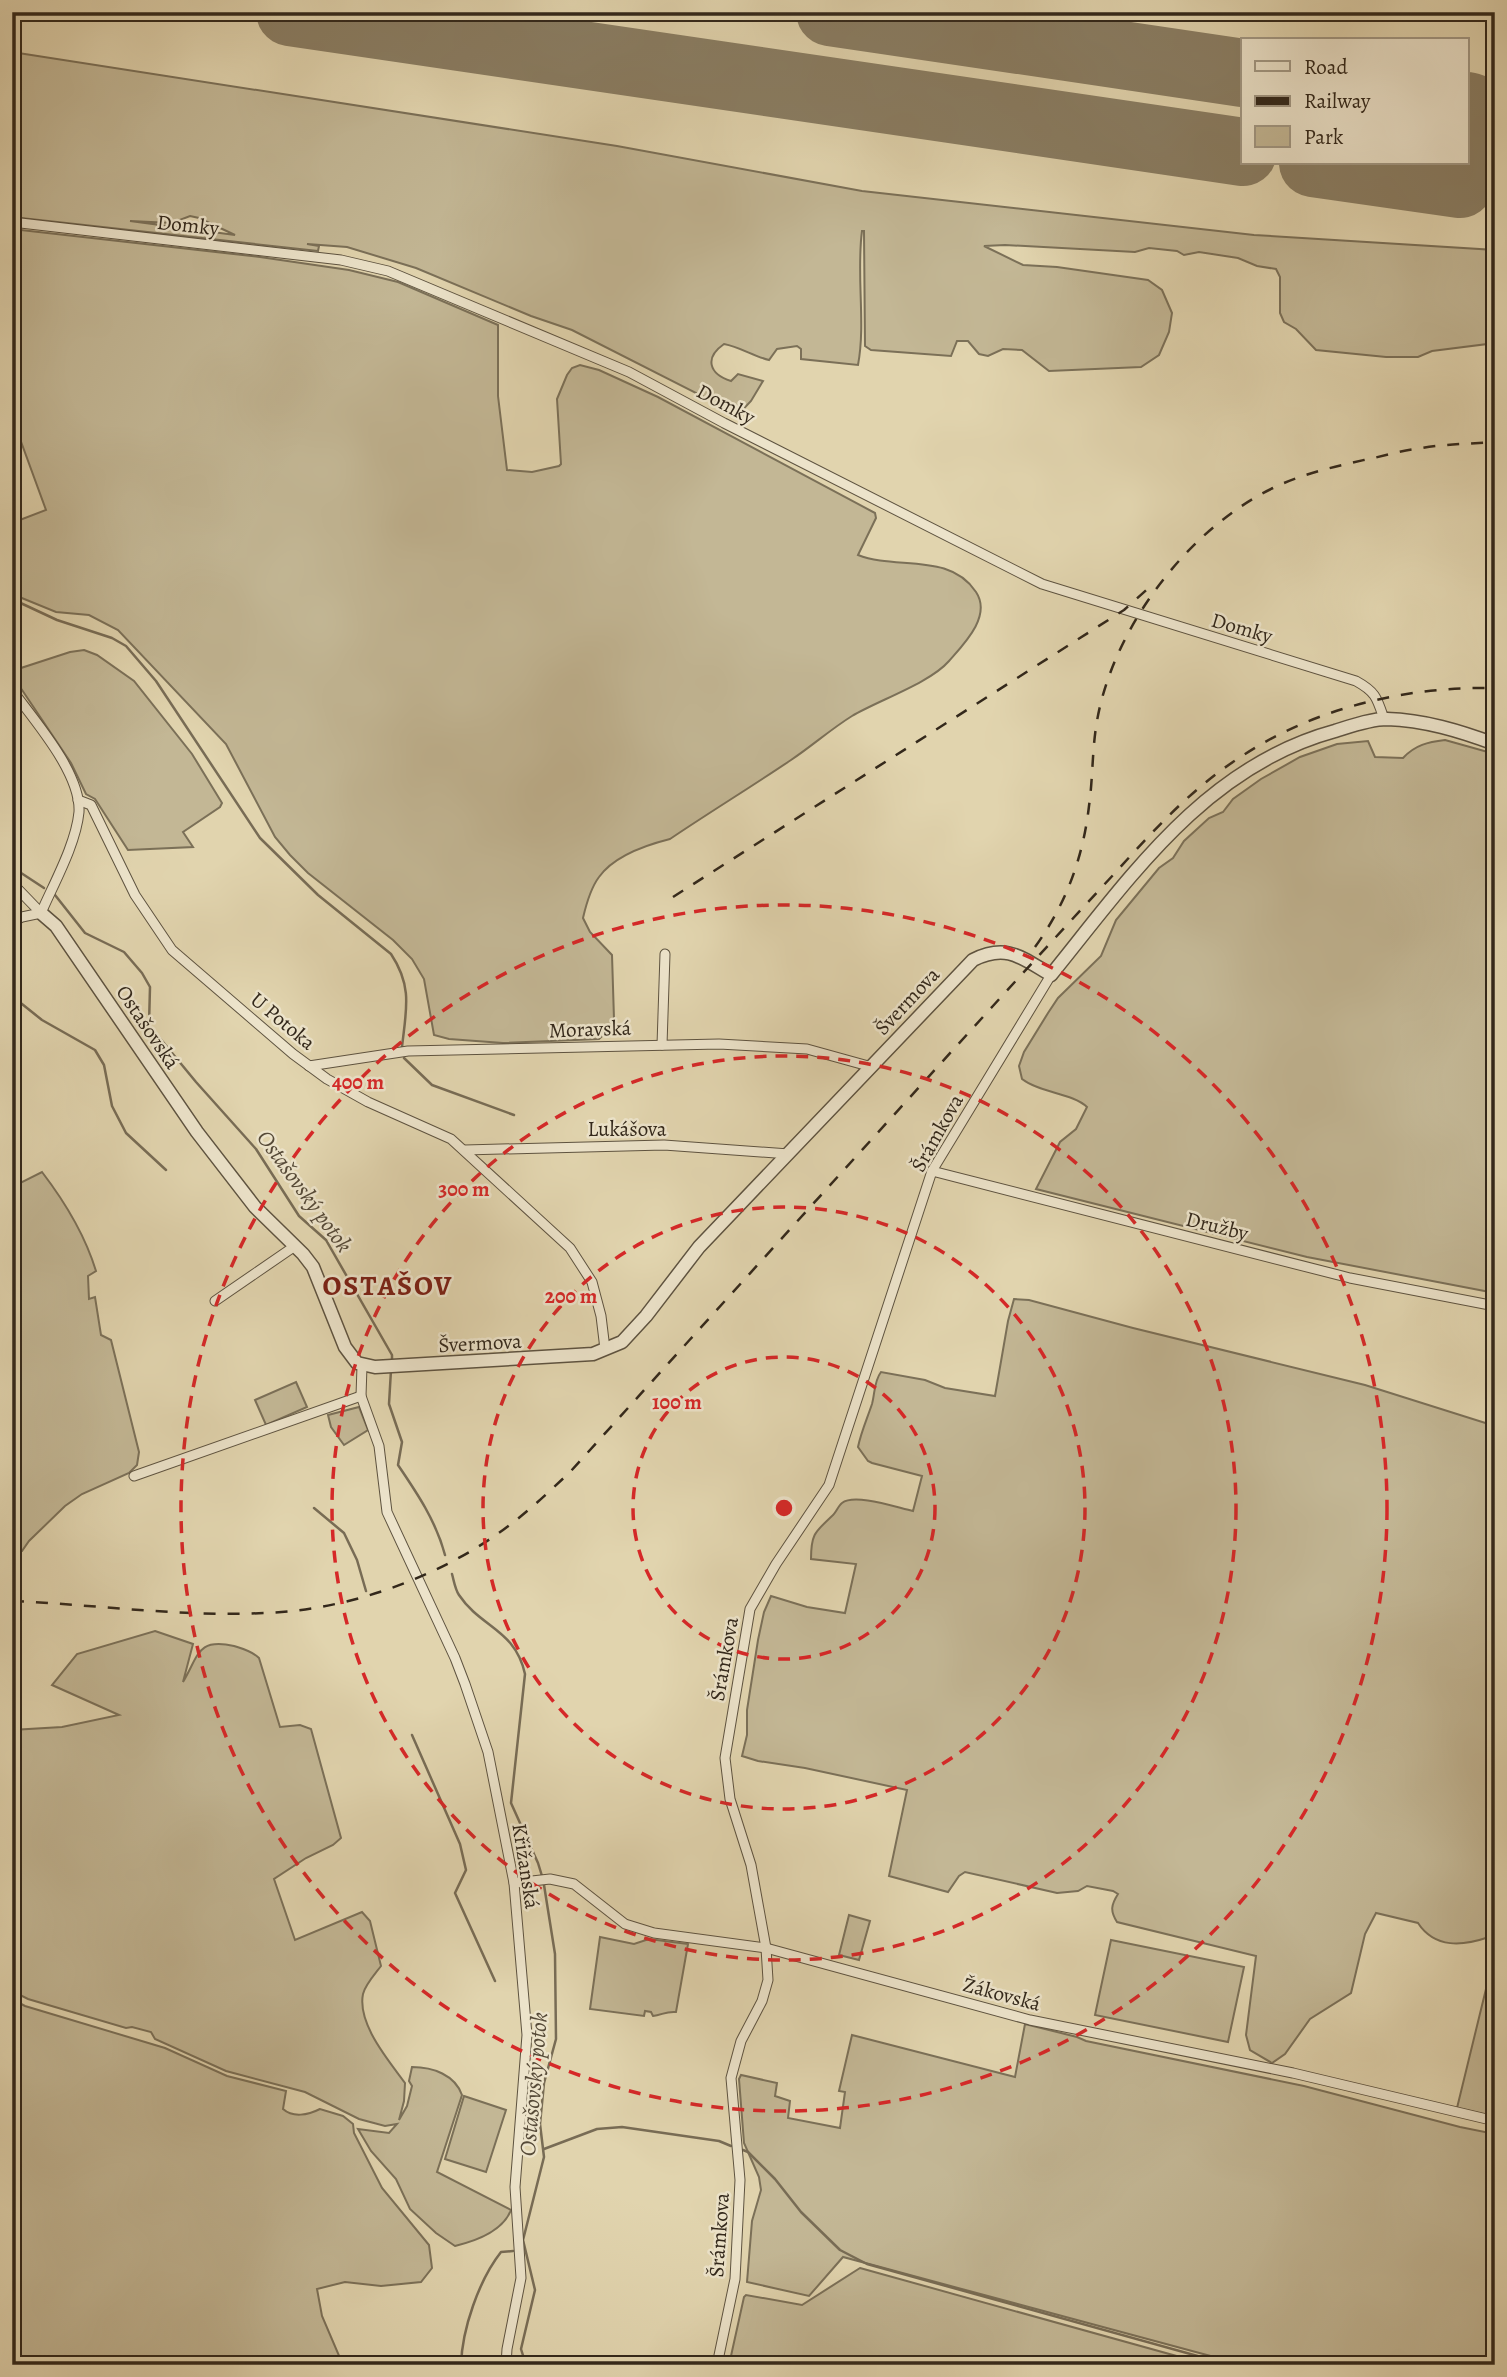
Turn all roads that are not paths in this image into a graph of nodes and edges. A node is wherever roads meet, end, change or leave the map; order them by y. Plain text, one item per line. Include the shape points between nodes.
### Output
1 (12, 222) edge
2 (12, 690) edge
3 (1384, 719) junction
4 (1495, 744) edge
5 (78, 800) junction
6 (12, 883) edge
7 (41, 913) junction
8 (12, 922) edge
9 (665, 954) dead end
10 (1051, 975) junction
11 (662, 1045) junction
12 (309, 1066) junction
13 (872, 1067) junction
14 (465, 1150) junction
15 (789, 1154) junction
16 (932, 1171) junction
17 (295, 1246) junction
18 (215, 1301) dead end
19 (1495, 1306) edge
20 (605, 1349) junction
21 (362, 1366) junction
22 (361, 1396) junction
23 (134, 1476) dead end
24 (514, 1883) junction
25 (766, 1948) junction
26 (1495, 2121) edge
27 (506, 2365) edge
28 (717, 2365) edge

1 - 3 street, Domky via 341,260 388,271 629,372 1042,584 1356,681 1375,695
2 - 5 street via 62,760
3 - 4 street via 1437,725
3 - 10 street via 1325,733 1273,753 1216,791 1156,848
5 - 7 street via 76,830
5 - 12 street, U Potoka via 91,805 135,895 172,950
6 - 7 street
7 - 8 street
7 - 17 street, Ostašovská via 56,926 197,1132 255,1207
9 - 11 street
10 - 13 street, Švermova via 1015,954 992,951 973,960
10 - 16 street, Šrámkova
11 - 12 street, Moravská via 408,1051
11 - 13 street, Moravská via 807,1049
12 - 14 street, U Potoka via 368,1102 451,1139
13 - 15 street, Švermova
14 - 15 street, Lukášova via 664,1145
14 - 20 street, U Potoka via 570,1248 592,1282
15 - 20 street, Švermova via 699,1247 630,1334
16 - 19 street, Družby via 1337,1275
16 - 25 street, Šrámkova via 829,1485 750,1609 725,1758 730,1799 751,1865
17 - 18 street
17 - 21 street, Ostašovská via 317,1276 352,1359
20 - 21 street, Švermova via 553,1358
21 - 22 street, Křižanská
22 - 23 street
22 - 24 street, Křižanská via 379,1446 387,1512 455,1658 488,1752
24 - 25 street, Žákovská via 550,1879 574,1884 625,1924 654,1933
24 - 27 street, Křižanská via 527,2035 515,2187 521,2278
25 - 26 street, Žákovská via 1030,2020 1293,2073
25 - 28 street, Šrámkova via 768,1980 741,2041 731,2078 740,2180 736,2266

